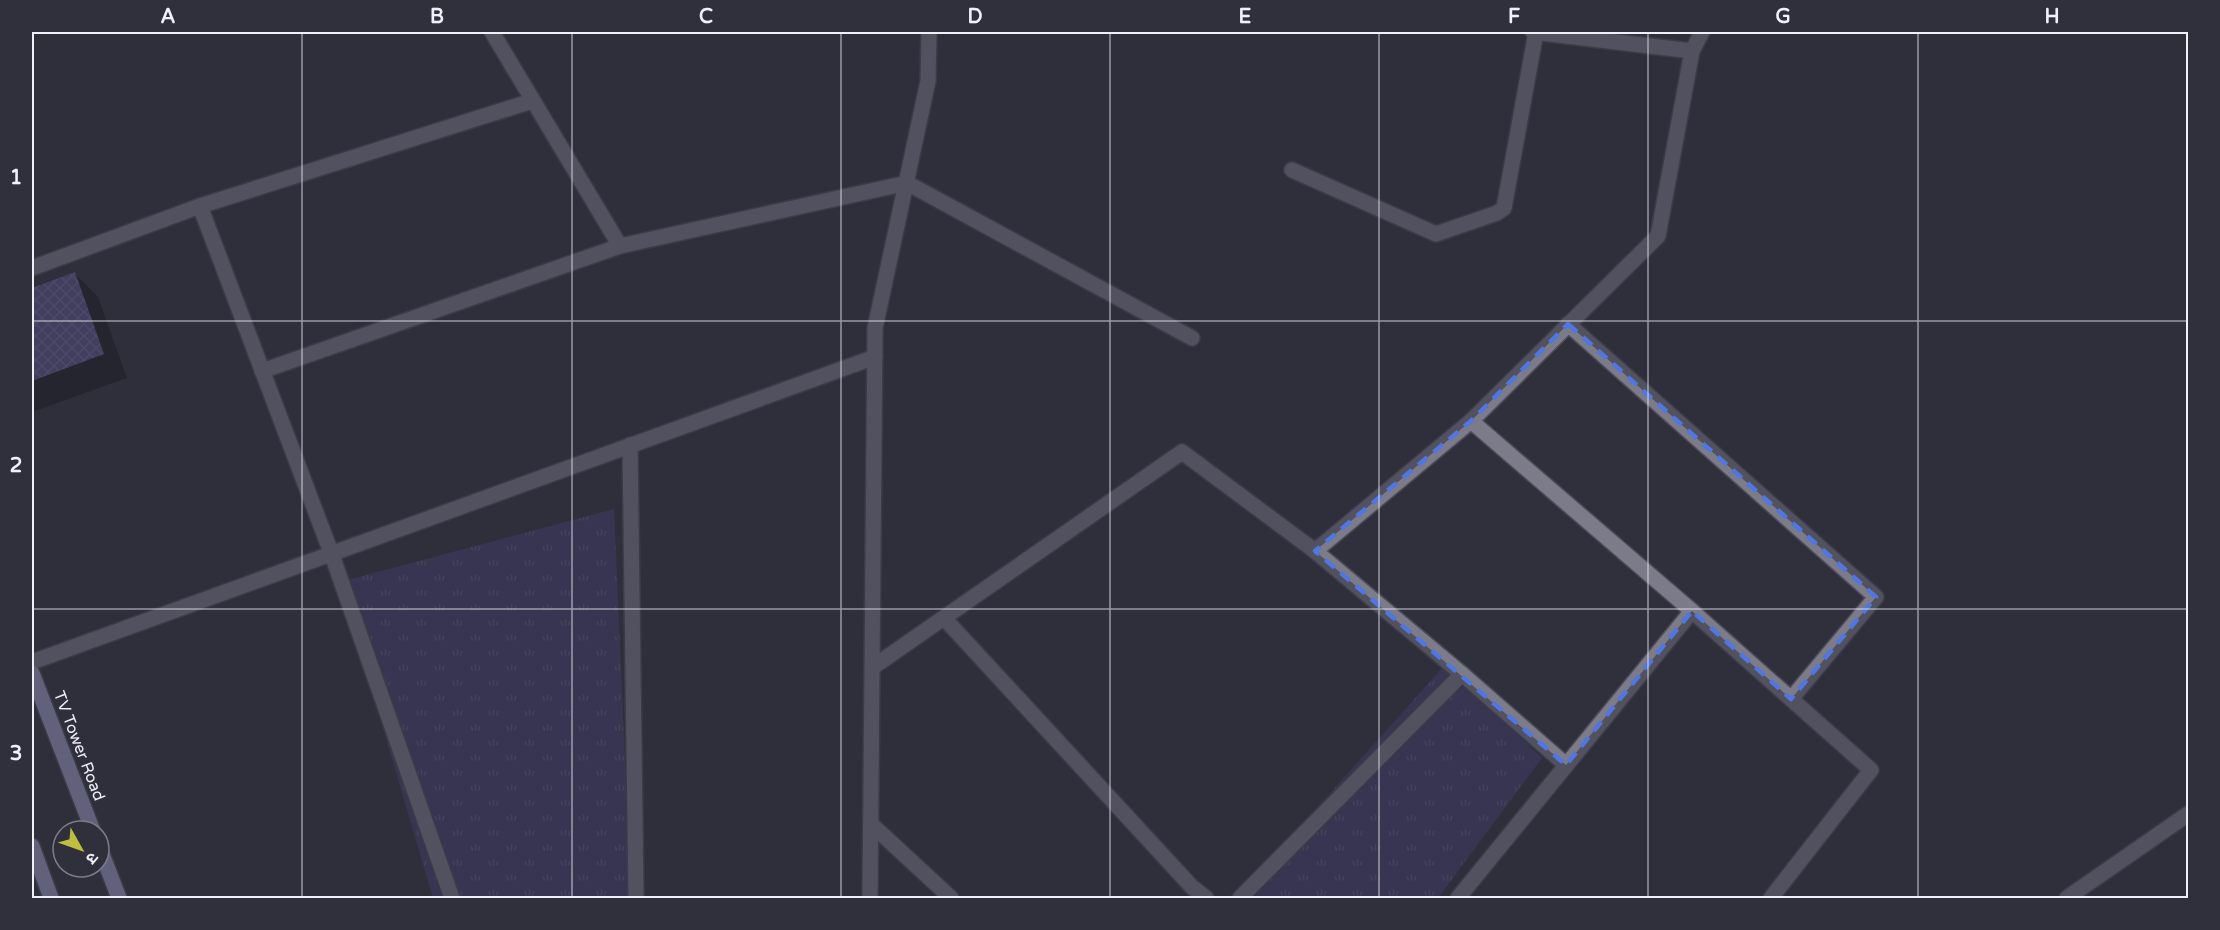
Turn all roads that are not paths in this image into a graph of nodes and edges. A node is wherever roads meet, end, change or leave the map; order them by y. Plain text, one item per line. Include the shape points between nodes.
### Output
1 (492, 32) edge
2 (929, 32) edge
3 (1534, 32) edge
4 (1702, 32) edge
5 (1692, 51) junction
6 (532, 101) junction
7 (1292, 170) dead end
8 (907, 183) junction
9 (200, 206) junction
10 (620, 246) junction
11 (32, 268) edge
12 (1568, 324) junction
13 (1192, 338) dead end
14 (875, 357) junction
15 (262, 371) junction
16 (1471, 421) junction
17 (630, 445) junction
18 (1315, 551) junction
19 (332, 555) junction
20 (1692, 611) junction
21 (944, 618) junction
22 (32, 662) edge
23 (873, 667) junction
24 (32, 673) edge
25 (1462, 674) junction
26 (1791, 699) junction
27 (1566, 765) junction
28 (2188, 814) edge
29 (88, 819) edge
30 (871, 824) junction
31 (32, 846) edge
32 (111, 877) edge
33 (51, 898) edge
34 (119, 898) edge
35 (452, 898) edge
36 (636, 898) edge
37 (870, 898) edge
38 (951, 898) edge
39 (1206, 898) edge
40 (1240, 898) edge
41 (1458, 898) edge
42 (1771, 898) edge
43 (2067, 898) edge

1 - 6 street
2 - 8 street via 928,81
3 - 5 street
3 - 7 street via 1504,208 1497,213 1436,234
4 - 5 street
5 - 12 street via 1658,236
6 - 9 street
6 - 10 street
8 - 10 street
8 - 13 street
8 - 14 street via 875,328
9 - 11 street
9 - 15 street
10 - 15 street
12 - 16 street
12 - 26 street via 1876,597
14 - 17 street
14 - 23 street
15 - 19 street
16 - 18 street
16 - 20 street
17 - 19 street
17 - 36 street
18 - 21 street via 1182,452
18 - 25 street
19 - 22 street
19 - 35 street
20 - 26 street
20 - 27 street
21 - 23 street
21 - 39 street
23 - 30 street
24 - 29 main road, TV Tower Road
25 - 27 street
25 - 40 street
26 - 42 street via 1871,770
27 - 41 street
28 - 43 street
30 - 37 street
30 - 38 street
31 - 33 main road
32 - 34 main road

